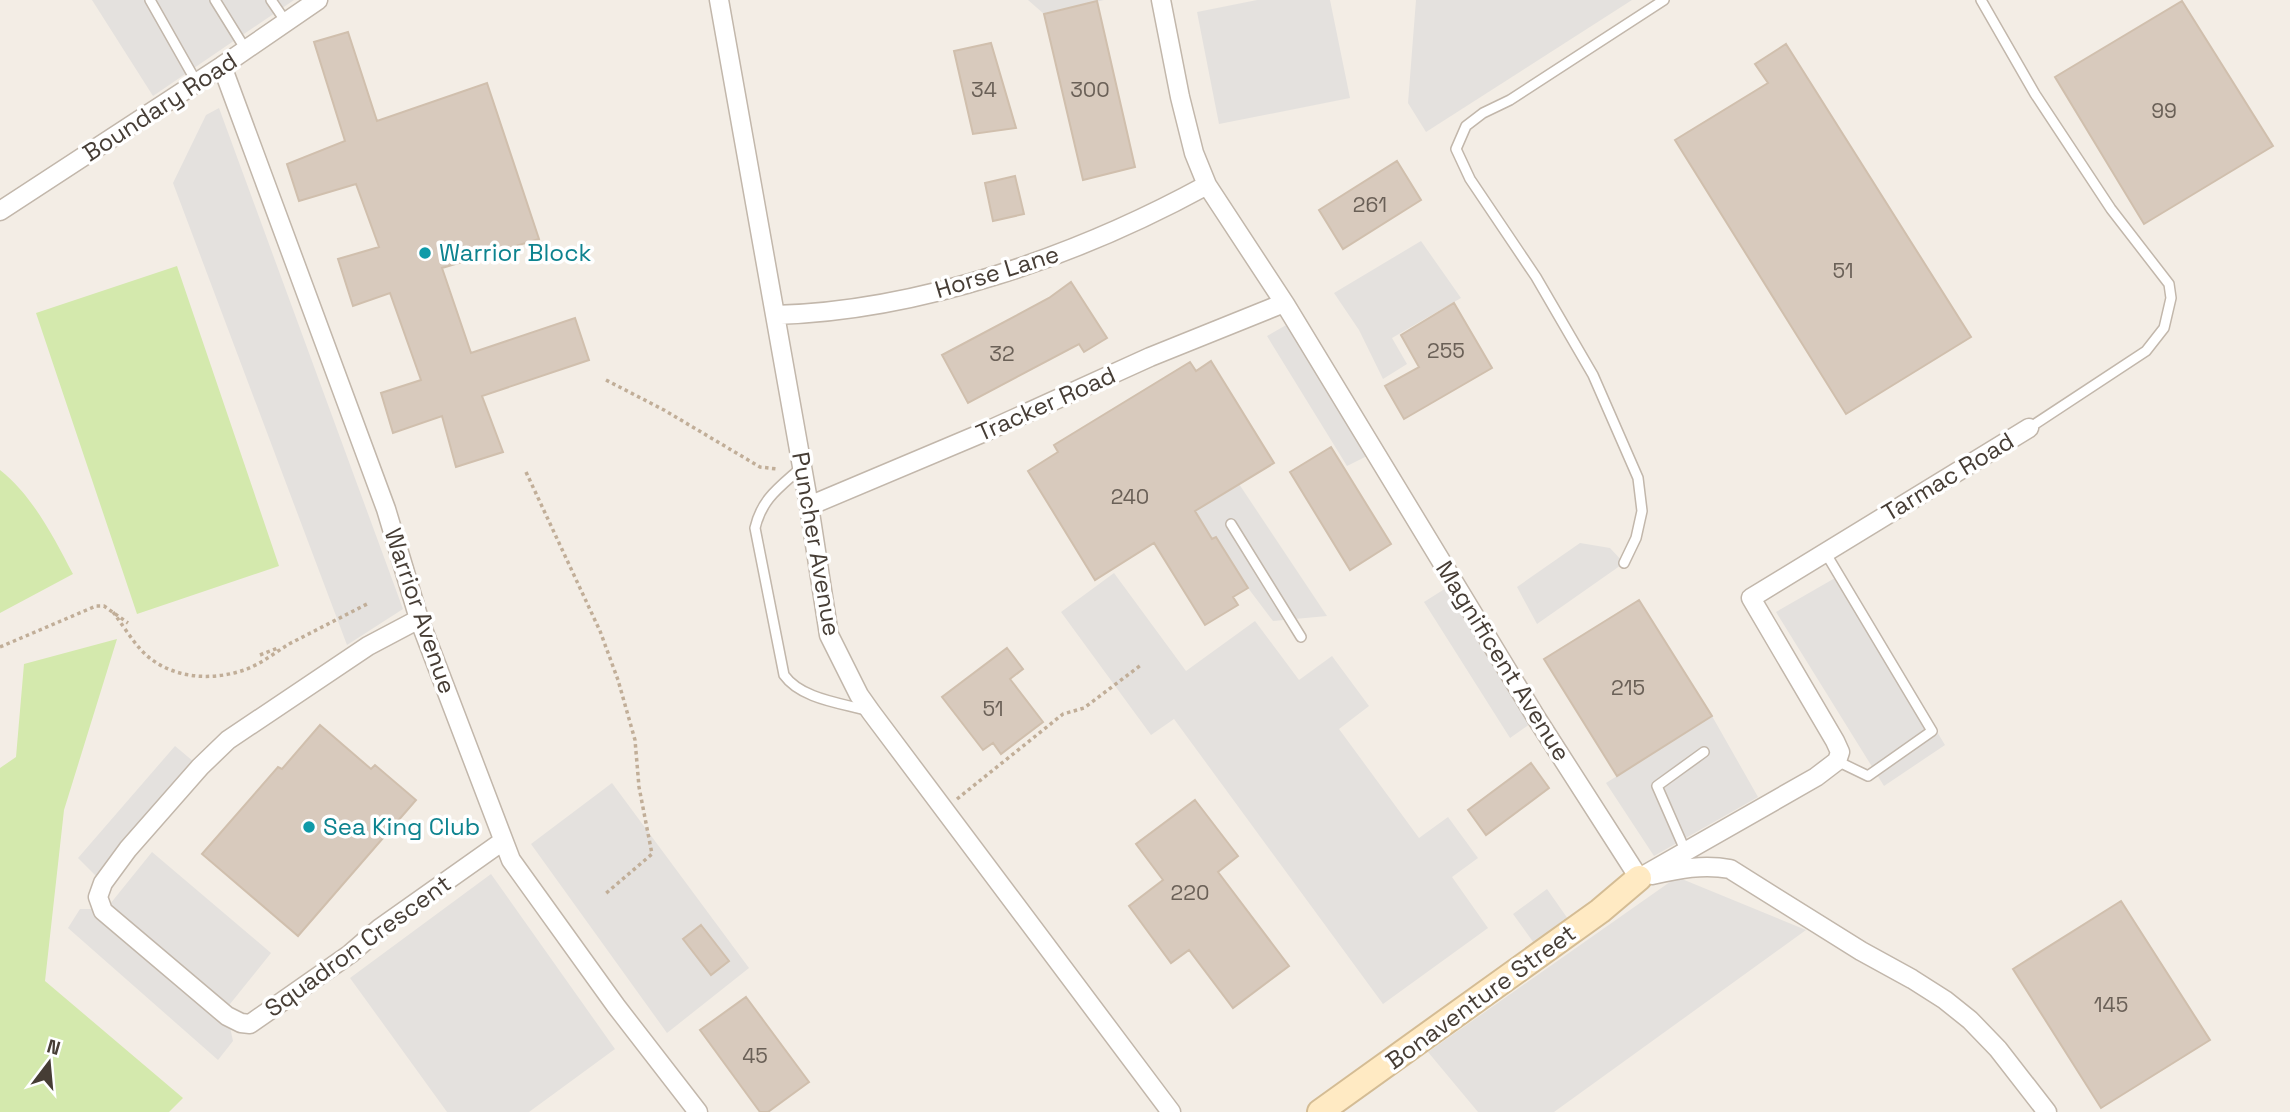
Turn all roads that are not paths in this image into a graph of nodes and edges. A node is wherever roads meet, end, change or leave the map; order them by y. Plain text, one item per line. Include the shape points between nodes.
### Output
1 (150, 0) edge
2 (215, 0) edge
3 (271, 0) edge
4 (318, 0) edge
5 (719, 0) edge
6 (1161, 0) edge
7 (1675, 0) edge
8 (1981, 0) edge
9 (1663, 1) edge
10 (286, 22) junction
11 (246, 50) junction
12 (222, 66) junction
13 (197, 83) junction
14 (1207, 185) junction
15 (0, 211) edge
16 (1284, 303) junction
17 (775, 315) junction
18 (2029, 428) joint
19 (802, 467) junction
20 (809, 506) junction
21 (1231, 524) dead end
22 (1825, 552) junction
23 (1624, 563) dead end
24 (419, 619) junction
25 (1301, 637) dead end
26 (871, 712) junction
27 (1704, 752) dead end
28 (1837, 761) junction
29 (503, 841) junction
30 (1685, 849) junction
31 (1639, 878) junction
32 (698, 1112) edge
33 (1171, 1112) edge
34 (1320, 1112) edge
35 (2047, 1112) edge

1 - 13 lane
2 - 11 lane
3 - 10 lane
4 - 10 street, Boundary Road
5 - 17 street, Puncher Avenue
6 - 14 street, Magnificent Avenue via 1180,97
7 - 9 lane
8 - 18 lane, Tarmac Road via 2042,105 2111,209 2169,284 2171,298 2164,328 2146,351
9 - 23 lane via 1466,126 1456,149 1592,375 1638,478 1642,511
10 - 11 street, Boundary Road
11 - 12 street, Boundary Road
12 - 13 street, Boundary Road
12 - 24 street, Warrior Avenue via 386,509
13 - 15 street, Boundary Road
14 - 16 street, Magnificent Avenue
14 - 17 street, Horse Lane via 1142,219 1001,273 900,299
16 - 20 street, Tracker Road
16 - 31 street, Magnificent Avenue
17 - 19 street, Puncher Avenue
18 - 22 street, Tarmac Road
19 - 20 street, Puncher Avenue
19 - 26 lane via 767,499 755,528 784,675 791,685 808,693
20 - 26 street, Puncher Avenue via 829,635
21 - 25 lane
22 - 28 street, Tarmac Road via 1751,598 1835,741 1840,752
22 - 28 lane via 1932,731 1868,776
24 - 29 street, Warrior Avenue
24 - 29 street, Squadron Crescent via 368,646 228,740 128,849 103,883 100,905 227,1016 250,1024
26 - 33 street, Puncher Avenue
27 - 30 lane via 1657,786
28 - 30 street
29 - 32 street, Warrior Avenue via 525,883
30 - 31 street
31 - 34 street, Bonaventure Street via 1600,911
31 - 35 street via 1690,867 1730,869 1945,1000 1998,1049

